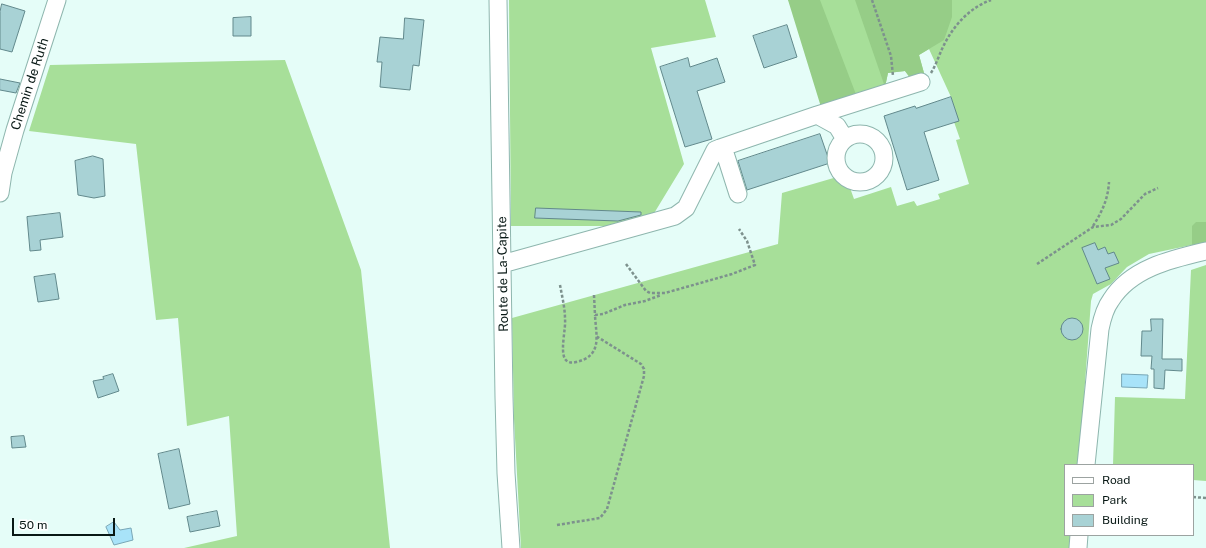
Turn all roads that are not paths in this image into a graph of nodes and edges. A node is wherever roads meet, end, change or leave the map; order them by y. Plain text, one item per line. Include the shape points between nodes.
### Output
1 (57, 0) edge
2 (498, 0) edge
3 (921, 82) road end
4 (817, 115) junction
5 (845, 139) dead end
6 (723, 147) junction
7 (0, 193) edge
8 (738, 194) dead end
9 (1206, 251) edge
10 (502, 264) junction
11 (1086, 464) edge
12 (1079, 536) edge
13 (511, 548) edge
14 (1078, 548) edge

1 - 7 street, Chemin de Ruth via 15,130
2 - 10 street, Route de La-Capite
3 - 4 street
4 - 5 street via 837,126
4 - 6 street
6 - 8 street
6 - 10 street via 715,150 688,204 680,213
9 - 11 street via 1147,269 1127,283 1111,300 1100,329
10 - 13 street, Route de La-Capite via 506,473
12 - 14 street

